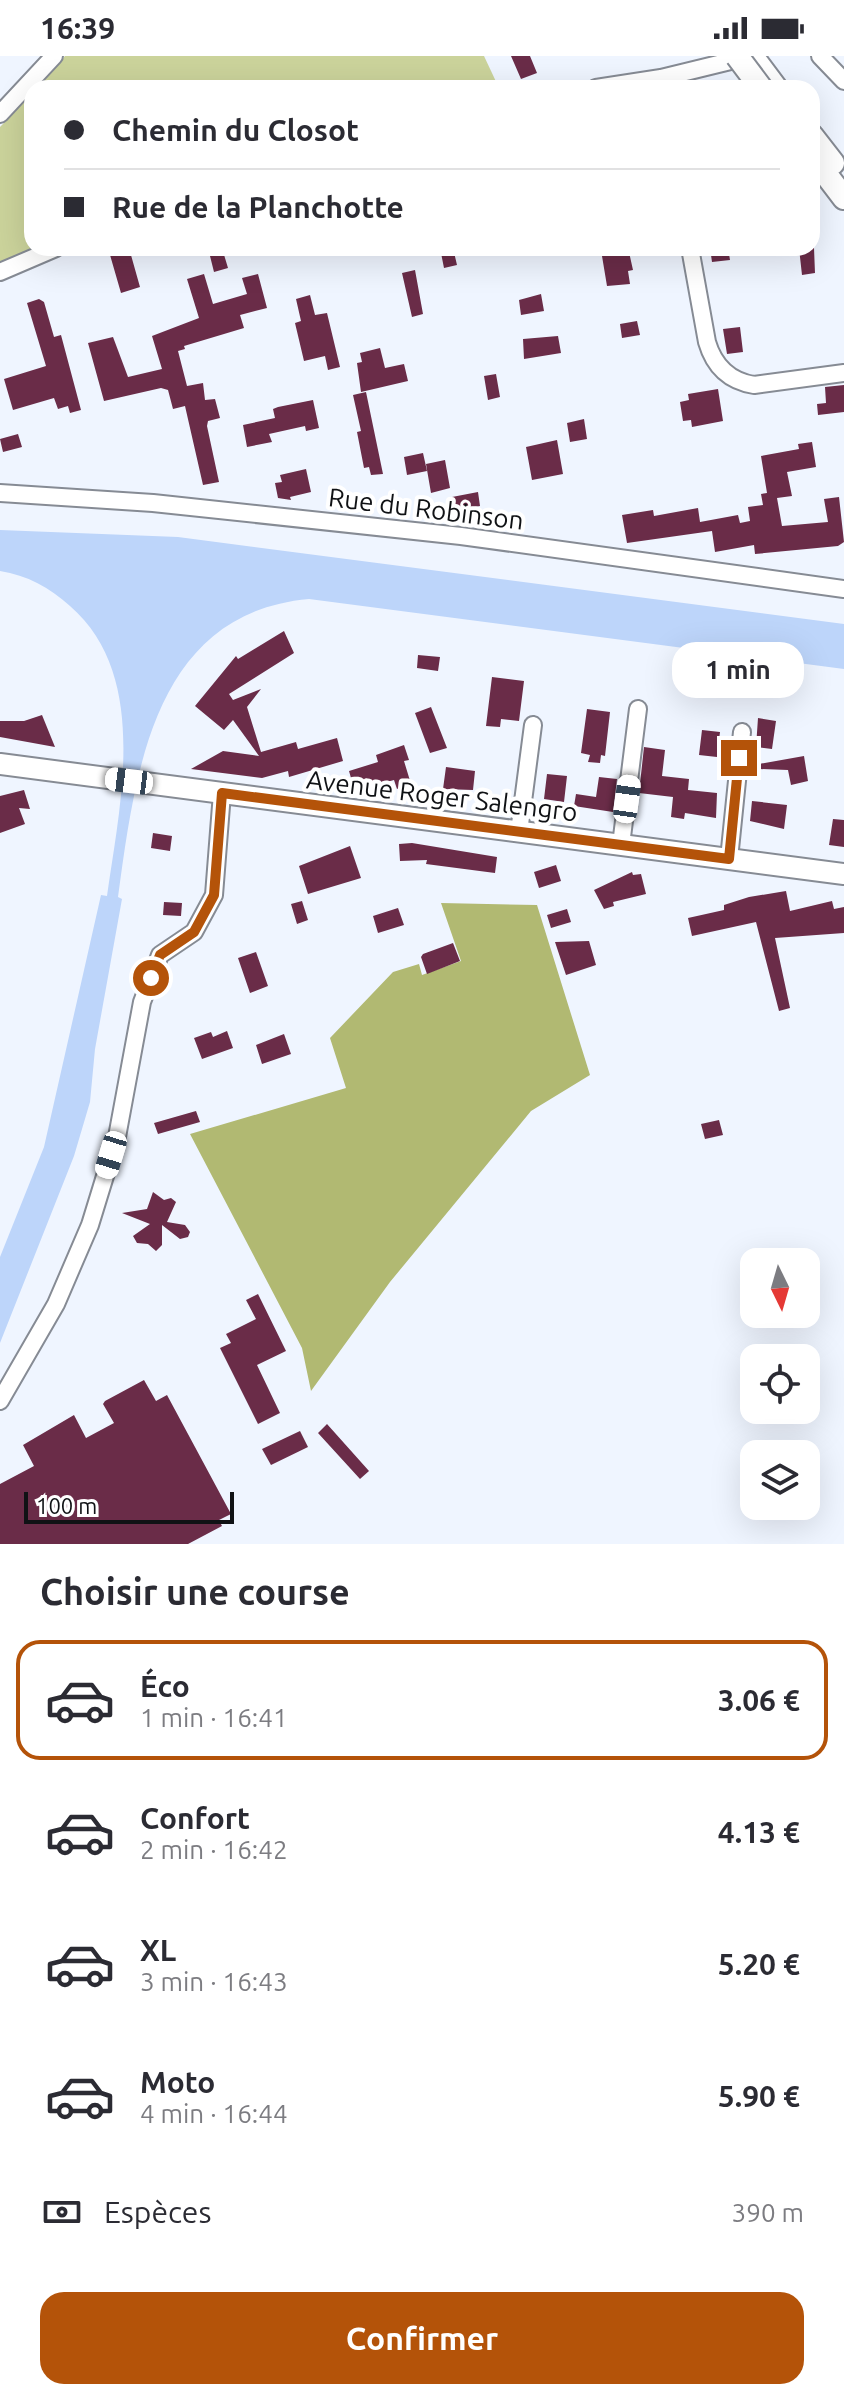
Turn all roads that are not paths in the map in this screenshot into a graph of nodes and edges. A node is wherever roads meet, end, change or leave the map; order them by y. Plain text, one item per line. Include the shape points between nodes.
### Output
1 (54, 56) edge
2 (737, 56) edge
3 (751, 56) edge
4 (820, 56) edge
5 (32, 80) edge
6 (672, 80) edge
7 (763, 80) edge
8 (766, 80) edge
9 (844, 81) edge
10 (24, 88) edge
11 (0, 114) edge
12 (820, 146) edge
13 (820, 166) edge
14 (844, 177) edge
15 (844, 198) edge
16 (37, 256) edge
17 (691, 256) edge
18 (0, 272) edge
19 (844, 373) edge
20 (0, 493) edge
21 (844, 589) edge
22 (638, 709) dead end
23 (533, 725) dead end
24 (742, 732) dead end
25 (0, 764) edge
26 (222, 793) junction
27 (519, 832) junction
28 (621, 845) junction
29 (729, 859) junction
30 (844, 874) edge
31 (0, 1401) edge

1 - 5 street
2 - 7 highway, bridge
3 - 6 street
3 - 8 highway
4 - 9 street
10 - 11 street
12 - 14 highway
13 - 15 highway
16 - 18 street
17 - 19 street via 711,356 725,372 754,385
20 - 21 street, Rue du Robinson via 153,503 445,534
22 - 28 street
23 - 27 street
24 - 29 street
25 - 26 main road, Avenue Roger Salengro
26 - 27 main road, Avenue Roger Salengro
26 - 31 street via 214,895 194,932 160,955 142,1002 117,1137 90,1225 56,1304
27 - 28 main road, Avenue Roger Salengro
28 - 29 main road, Avenue Roger Salengro
29 - 30 main road, Avenue Roger Salengro

